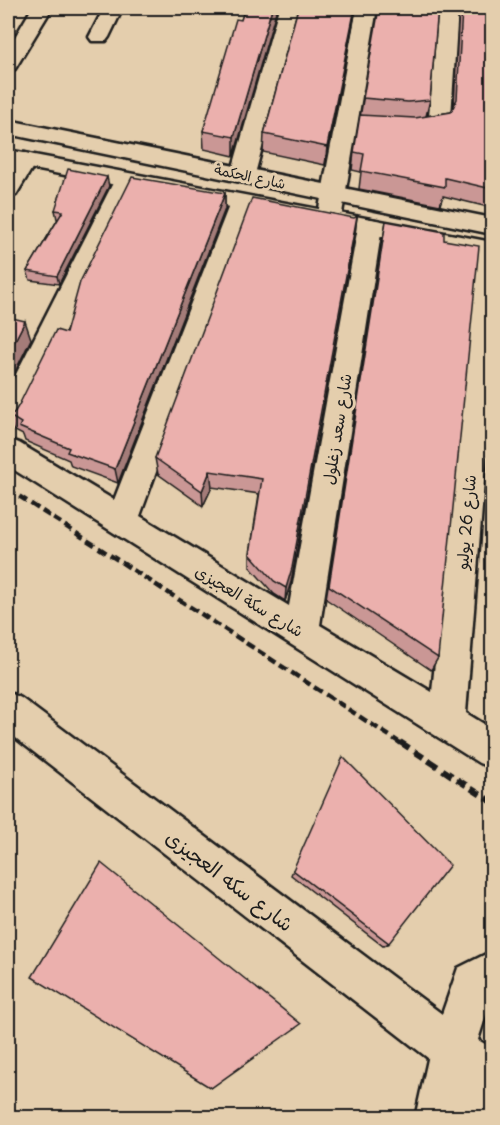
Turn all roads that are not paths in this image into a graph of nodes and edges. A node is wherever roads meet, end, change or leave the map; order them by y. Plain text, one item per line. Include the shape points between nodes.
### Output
1 (42, 8) edge
2 (113, 8) edge
3 (289, 8) edge
4 (367, 8) edge
5 (448, 8) edge
6 (99, 37) dead end
7 (8, 65) edge
8 (346, 123) junction
9 (8, 127) edge
10 (16, 159) edge
11 (243, 174) junction
12 (126, 182) junction
13 (8, 190) edge
14 (333, 193) junction
15 (242, 203) junction
16 (329, 219) junction
17 (370, 227) junction
18 (492, 242) edge
19 (8, 418) edge
20 (8, 451) edge
21 (122, 521) junction
22 (302, 631) junction
23 (8, 710) edge
24 (447, 722) junction
25 (492, 750) edge
26 (492, 972) edge
27 (471, 1061) edge
28 (438, 1118) edge
29 (474, 1118) edge

1 - 7 street
2 - 6 street
3 - 11 street
4 - 8 street
5 - 8 street via 437,124 422,128
8 - 14 street
9 - 11 street, شارع الحكمة
10 - 12 street, شارع الحكمة
10 - 13 street
11 - 14 street, شارع الحكمة
12 - 15 street, شارع الحكمة
12 - 19 street
14 - 16 street
14 - 18 street, شارع الحكمة
15 - 16 street, شارع الحكمة
15 - 21 street
16 - 17 street, شارع الحكمة
17 - 18 street, شارع الحكمة
17 - 22 street, شارع سعد زغلول
18 - 24 street, شارع 26 يوليو
20 - 21 street, شارع سكة العجيزى
21 - 22 street, شارع سكة العجيزى
22 - 24 street, شارع سكة العجيزى
23 - 27 street, شارع سكه العجيزى
24 - 25 street, شارع سكة العجيزى
26 - 27 street via 473,984
27 - 28 street
27 - 29 street

